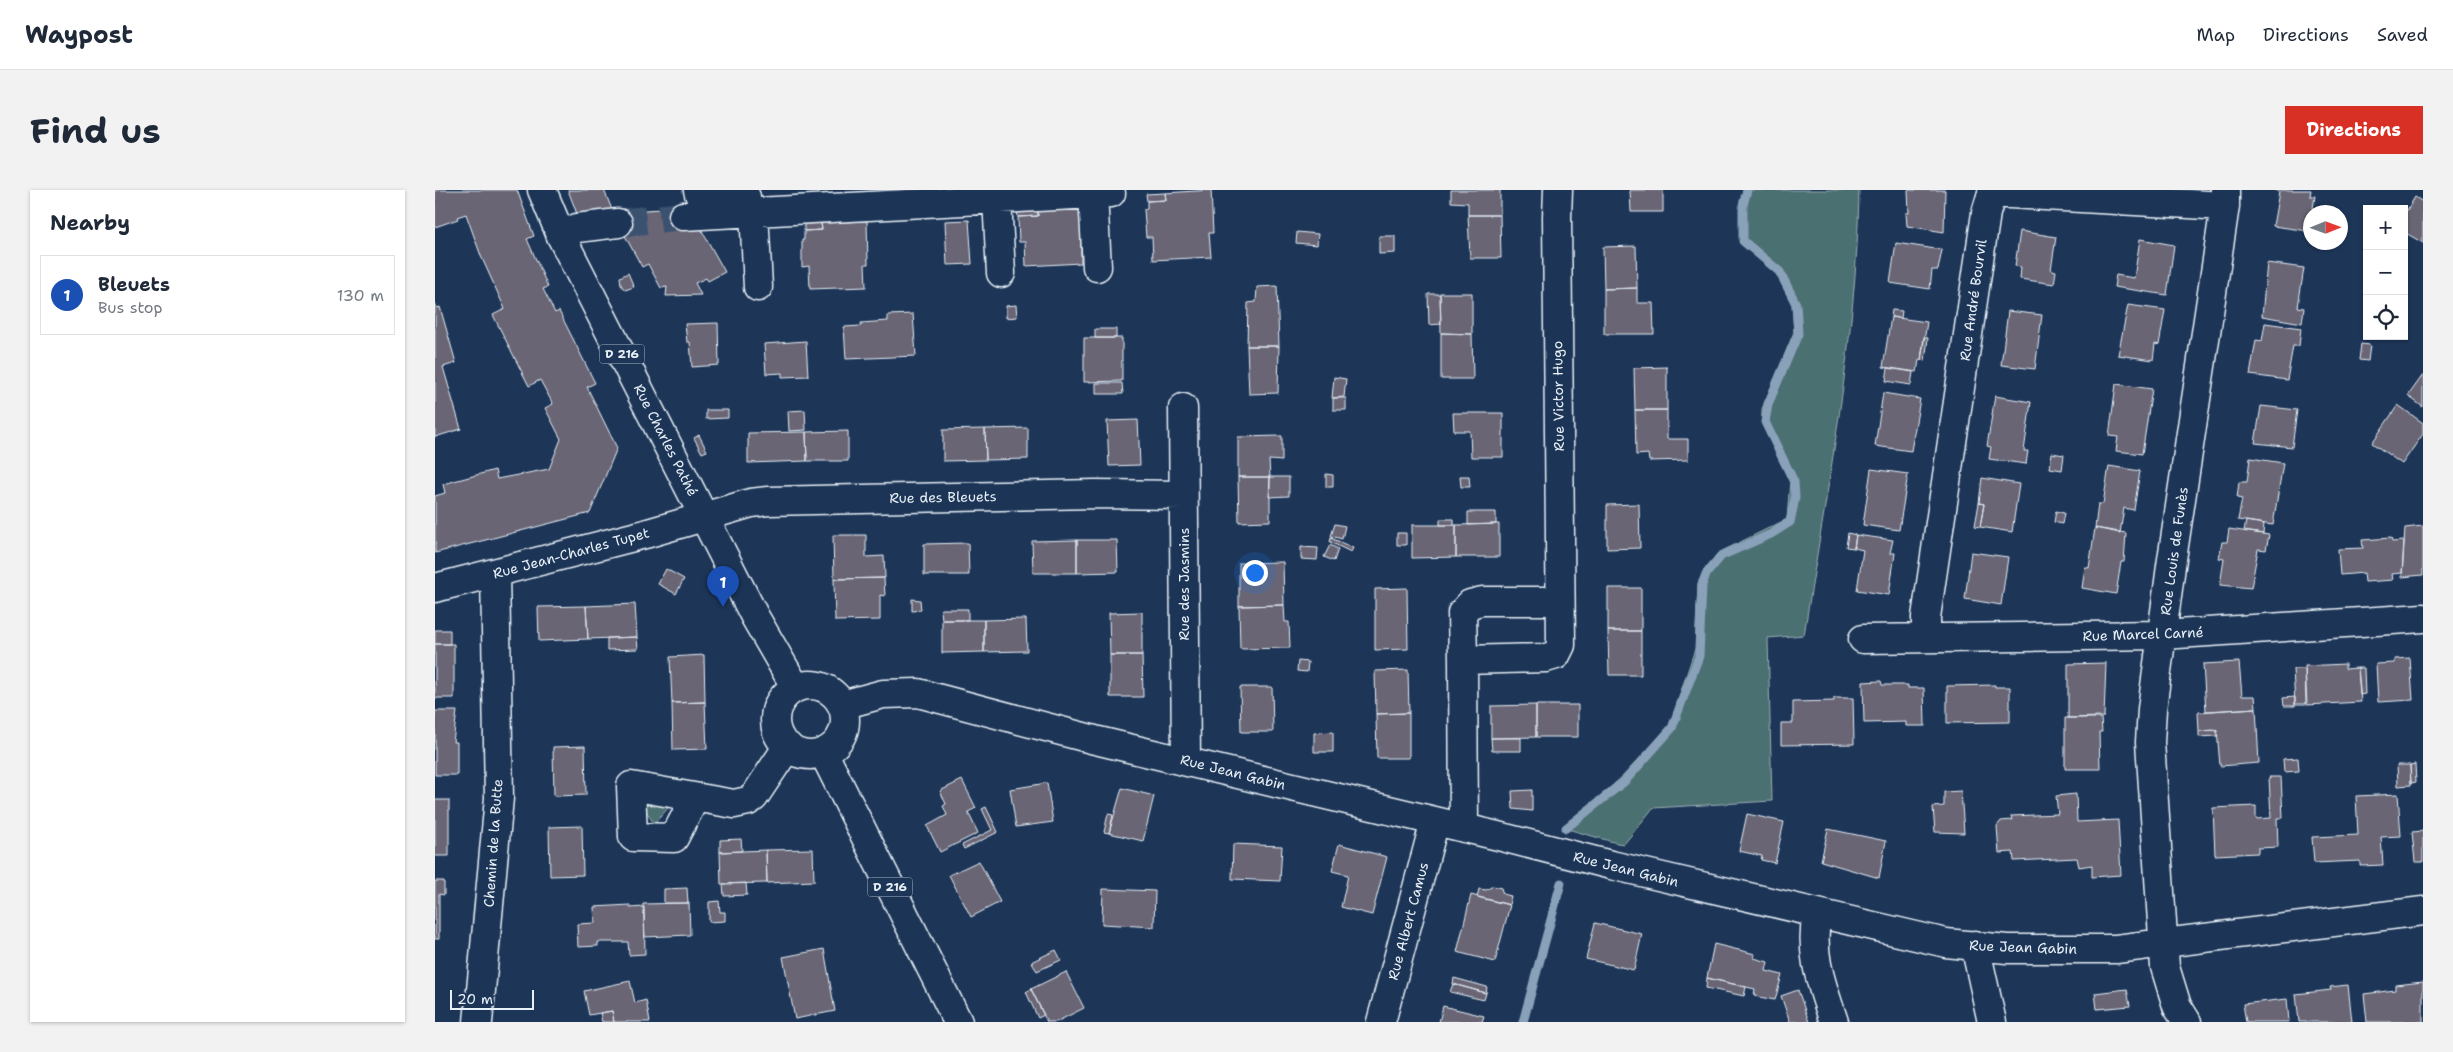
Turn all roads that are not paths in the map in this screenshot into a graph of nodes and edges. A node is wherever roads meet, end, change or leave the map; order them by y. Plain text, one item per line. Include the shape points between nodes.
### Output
1 (541, 190) edge
2 (698, 190) tunnel mouth
3 (849, 190) edge
4 (1558, 190) edge
5 (2225, 198) edge
6 (997, 199) junction
7 (754, 212) junction
8 (683, 216) tunnel mouth
9 (618, 222) tunnel mouth
10 (561, 236) junction
11 (1097, 267) dead end
12 (1001, 273) dead end
13 (758, 287) dead end
14 (1183, 408) dead end
15 (1183, 495) junction
16 (706, 517) junction
17 (495, 573) junction
18 (435, 588) edge
19 (1561, 601) junction
20 (2423, 618) edge
21 (2162, 635) junction
22 (1926, 638) junction
23 (1863, 639) dead end
24 (1463, 660) junction
25 (796, 688) junction
26 (842, 705) junction
27 (788, 746) junction
28 (823, 752) junction
29 (1186, 760) junction
30 (695, 798) dead end
31 (1435, 821) junction
32 (1464, 828) junction
33 (2423, 911) edge
34 (1817, 914) junction
35 (2163, 944) junction
36 (1975, 945) junction
37 (478, 1022) edge
38 (958, 1022) edge
39 (1381, 1022) edge
40 (1835, 1022) edge
41 (1992, 1022) edge
42 (2187, 1022) edge

1 - 10 street, Rue Charles Pathé / D 216
2 - 3 street via 699,194 724,198
4 - 19 street, Rue Victor Hugo
5 - 21 street, Rue Louis de Funès
5 - 22 street, Rue André Bourvil via 1992,193 1983,232 1926,617
6 - 7 street
6 - 11 street via 1102,194
6 - 12 street
7 - 8 street
7 - 13 street
9 - 10 street via 577,228
10 - 16 street, Rue Charles Pathé / D 216
14 - 15 street, Rue des Jasmins
15 - 16 street, Rue des Bleuets via 768,501
15 - 29 street, Rue des Jasmins
16 - 17 street, Rue Jean-Charles Tupet
16 - 25 street, Rue Charles Pathé / D 216 via 755,617
17 - 18 street, Rue Jean-Charles Tupet
17 - 37 street, Chemin de la Butte via 499,798
19 - 24 street, Rue Victor Hugo via 1561,645 1556,655
19 - 24 street via 1482,601 1470,604 1462,613
20 - 21 street, Rue Marcel Carné
21 - 22 street, Rue Marcel Carné
21 - 35 street, Rue Louis de Funès via 2150,742
22 - 23 street, Rue Marcel Carné
24 - 32 street
25 - 26 street via 816,685 826,688
25 - 27 street via 786,694 775,715 778,732
26 - 28 street via 845,725 841,736
26 - 29 street, Rue Jean Gabin via 883,694 918,693 1095,740
27 - 28 street via 806,754
27 - 30 street via 748,801 735,804
28 - 38 street, D 216
29 - 31 street, Rue Jean Gabin
31 - 32 street, Rue Jean Gabin
31 - 39 street, Rue Albert Camus
32 - 34 street, Rue Jean Gabin
33 - 35 street, Rue Jean Gabin
34 - 36 street, Rue Jean Gabin via 1946,942
34 - 40 street via 1814,929 1816,968
35 - 36 street, Rue Jean Gabin via 2116,949
35 - 42 street, Rue Louis de Funès via 2165,967 2177,1006
36 - 41 street

